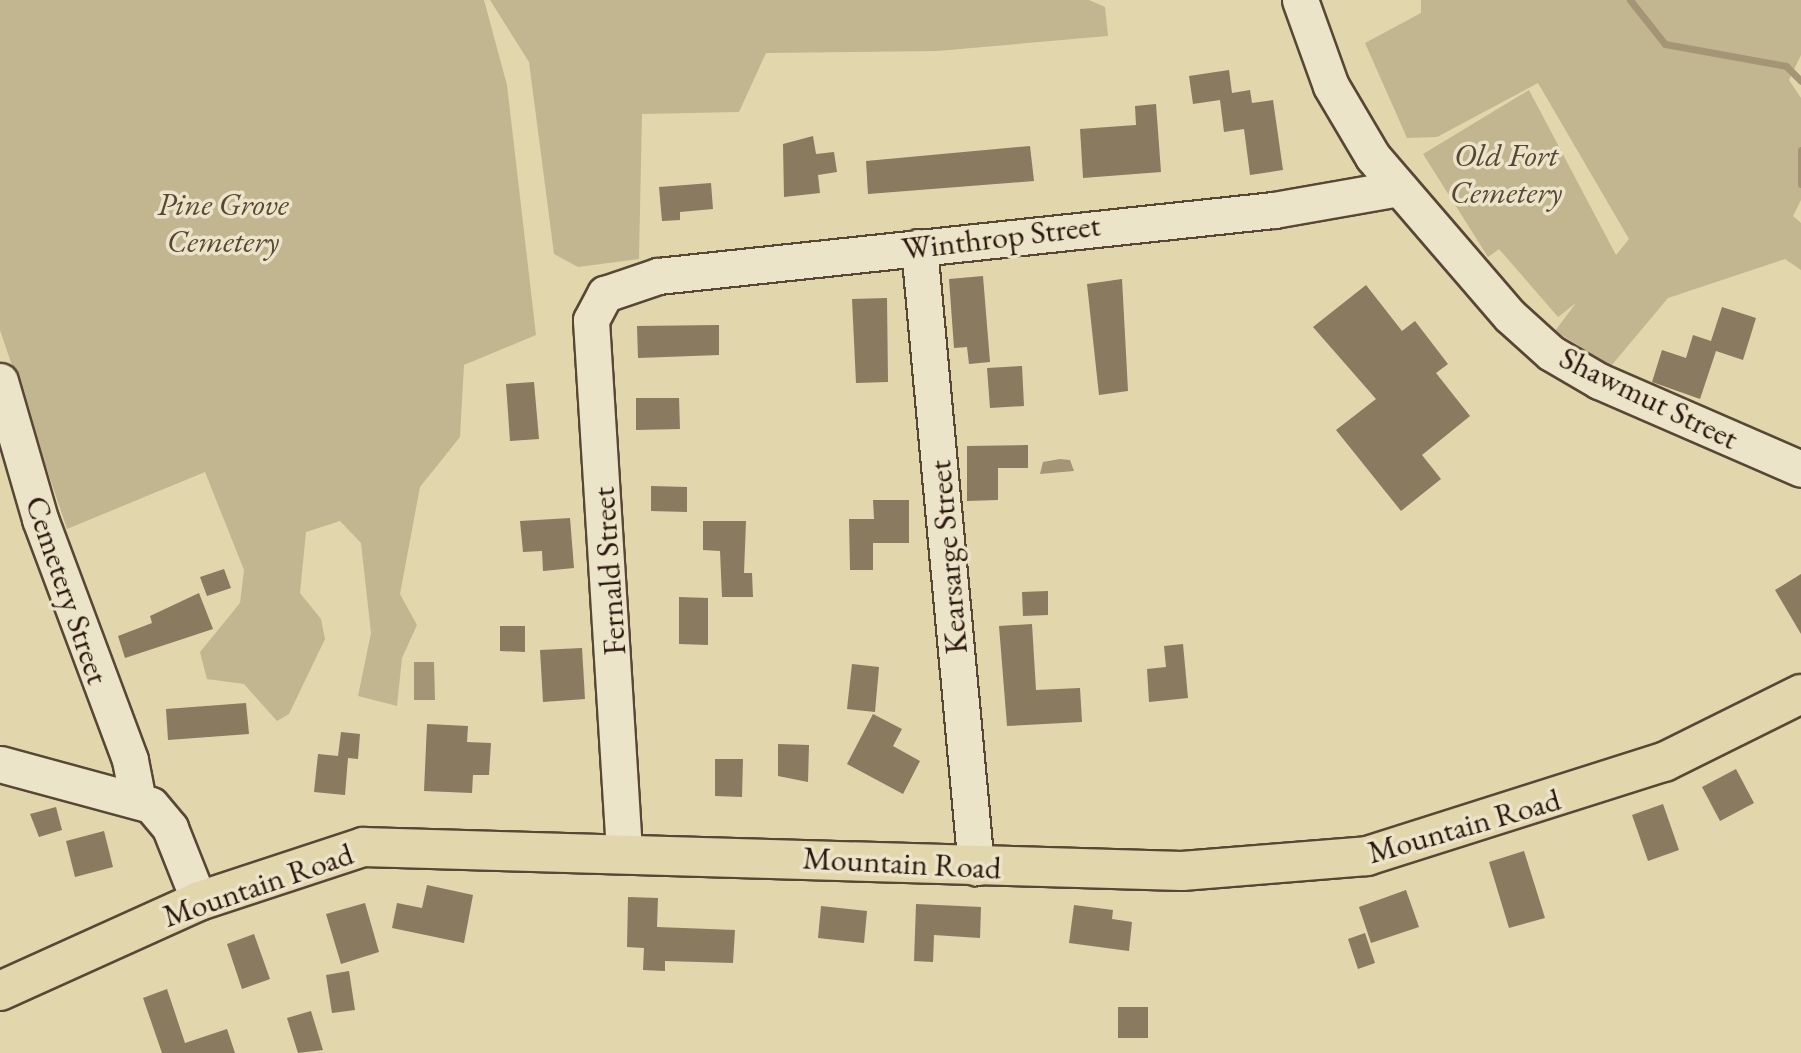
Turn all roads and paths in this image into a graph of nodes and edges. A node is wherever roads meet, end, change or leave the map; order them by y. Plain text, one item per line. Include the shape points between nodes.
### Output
1 (1300, 0) edge
2 (1399, 188) junction
3 (919, 247) junction
4 (604, 294) joint
5 (0, 381) edge
6 (1801, 469) edge
7 (1801, 694) edge
8 (0, 764) edge
9 (136, 797) junction
10 (624, 850) junction
11 (976, 867) junction
12 (199, 901) junction
13 (0, 991) edge

1 - 2 street, Shawmut Street via 1331,86
2 - 3 street, Winthrop Street via 1274,210
2 - 6 street, Shawmut Street via 1551,353 1599,381
3 - 4 street, Winthrop Street via 658,276
3 - 11 street, Kearsarge Street
4 - 10 street, Fernald Street via 591,320
5 - 9 street, Cemetery Street via 40,519 130,760
7 - 11 main road, Mountain Road via 1664,762 1367,856 1195,871
8 - 9 street
9 - 12 street via 170,828
10 - 11 main road, Mountain Road
10 - 12 main road, Mountain Road via 363,847
12 - 13 main road, Mountain Road

